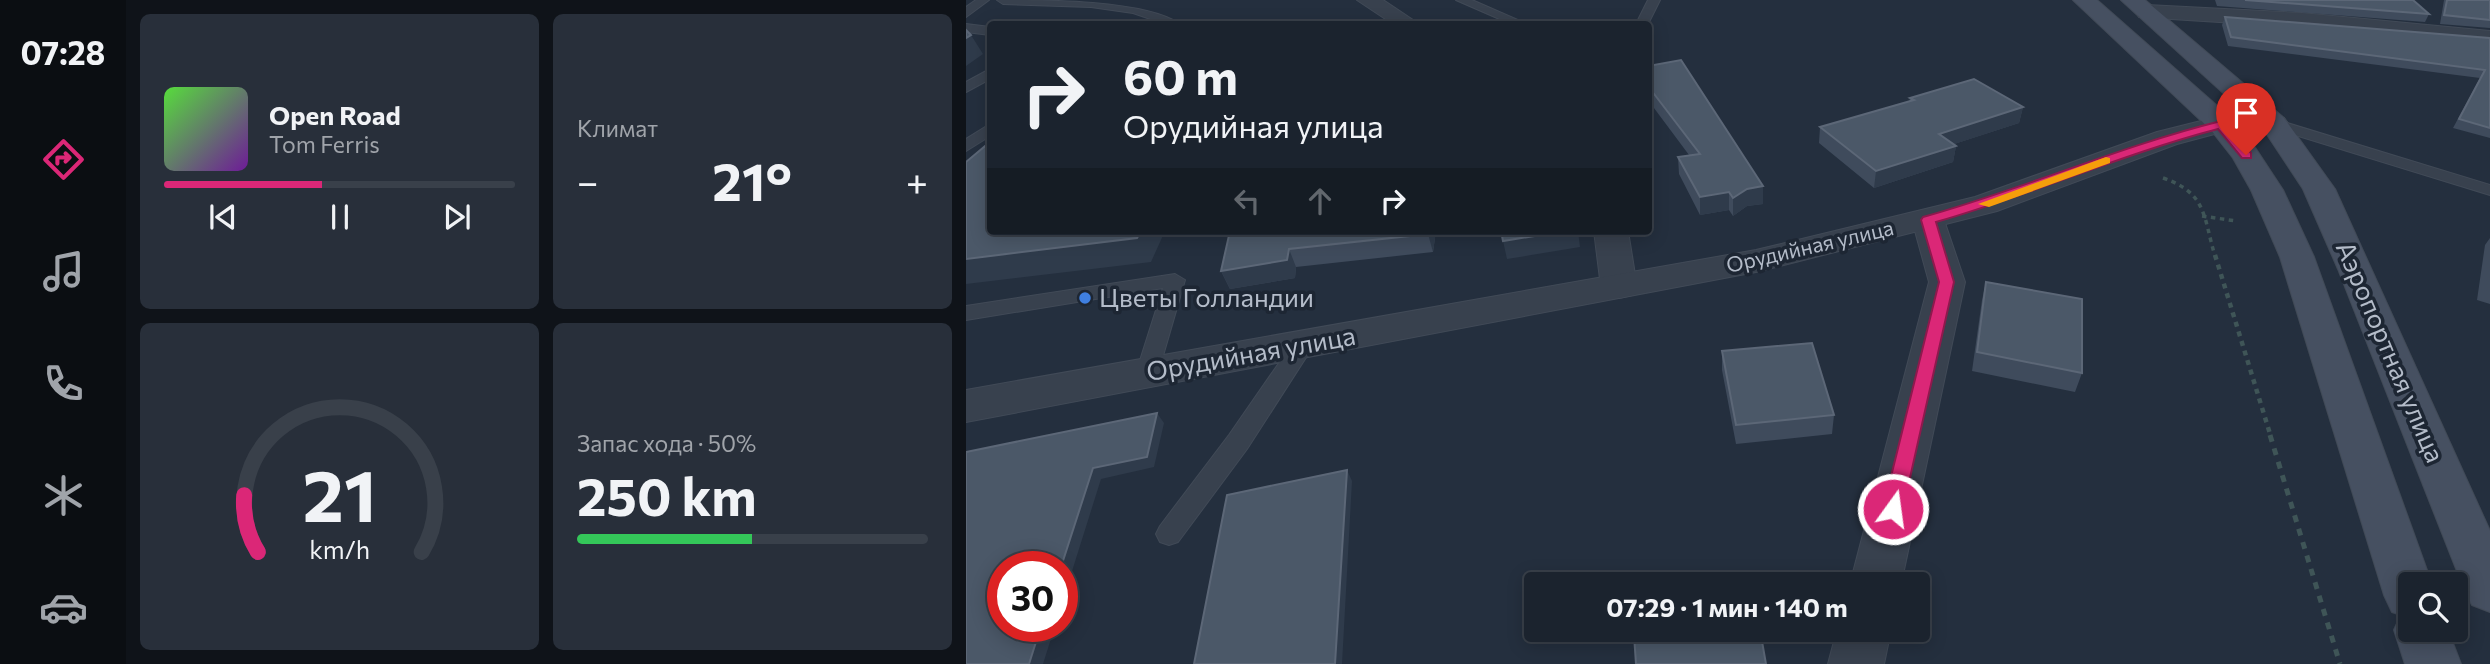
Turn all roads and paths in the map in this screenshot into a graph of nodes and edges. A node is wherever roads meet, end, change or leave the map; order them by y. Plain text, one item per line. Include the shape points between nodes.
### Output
1 (983, 0) edge
2 (1003, 0) edge
3 (1368, 0) edge
4 (1462, 0) edge
5 (1654, 0) edge
6 (2084, 0) edge
7 (2140, 6) edge
8 (1133, 9) junction
9 (966, 13) edge
10 (1119, 21) edge
11 (1169, 21) edge
12 (1403, 21) edge
13 (1514, 21) edge
14 (1644, 21) edge
15 (966, 28) edge
16 (987, 31) edge
17 (2490, 38) edge
18 (987, 75) edge
19 (966, 88) edge
20 (2221, 124) junction
21 (2274, 124) junction
22 (987, 131) edge
23 (966, 146) edge
24 (2157, 177) dead end
25 (2490, 190) edge
26 (1928, 220) junction
27 (1612, 235) edge
28 (1619, 287) junction
29 (966, 313) edge
30 (1303, 345) junction
31 (1147, 373) junction
32 (966, 406) edge
33 (1169, 534) dead end
34 (1878, 572) edge
35 (2402, 572) edge
36 (2490, 589) edge
37 (1861, 642) edge
38 (2425, 642) edge
39 (1856, 664) edge
40 (2340, 664) edge
41 (2433, 664) edge

1 - 9 lane
2 - 8 lane
3 - 12 street
4 - 13 lane
5 - 14 lane
6 - 20 main road
7 - 17 street
7 - 21 main road
8 - 10 lane
8 - 11 lane
15 - 16 lane
18 - 19 lane
20 - 21 street, Орудийная улица
20 - 26 street, Орудийная улица via 2167,138 1986,204
20 - 35 main road, Аэропортная улица via 2267,190 2297,257
21 - 25 lane
21 - 36 main road, Аэропортная улица via 2319,189
22 - 23 lane
24 - 40 path via 2178,183 2197,196
26 - 28 street, Орудийная улица via 1756,261
26 - 34 street via 1947,282
27 - 28 street
28 - 30 street, Орудийная улица
29 - 31 lane via 1175,280
30 - 31 street, Орудийная улица
30 - 33 lane
31 - 32 street, Орудийная улица
37 - 39 street
38 - 41 main road

